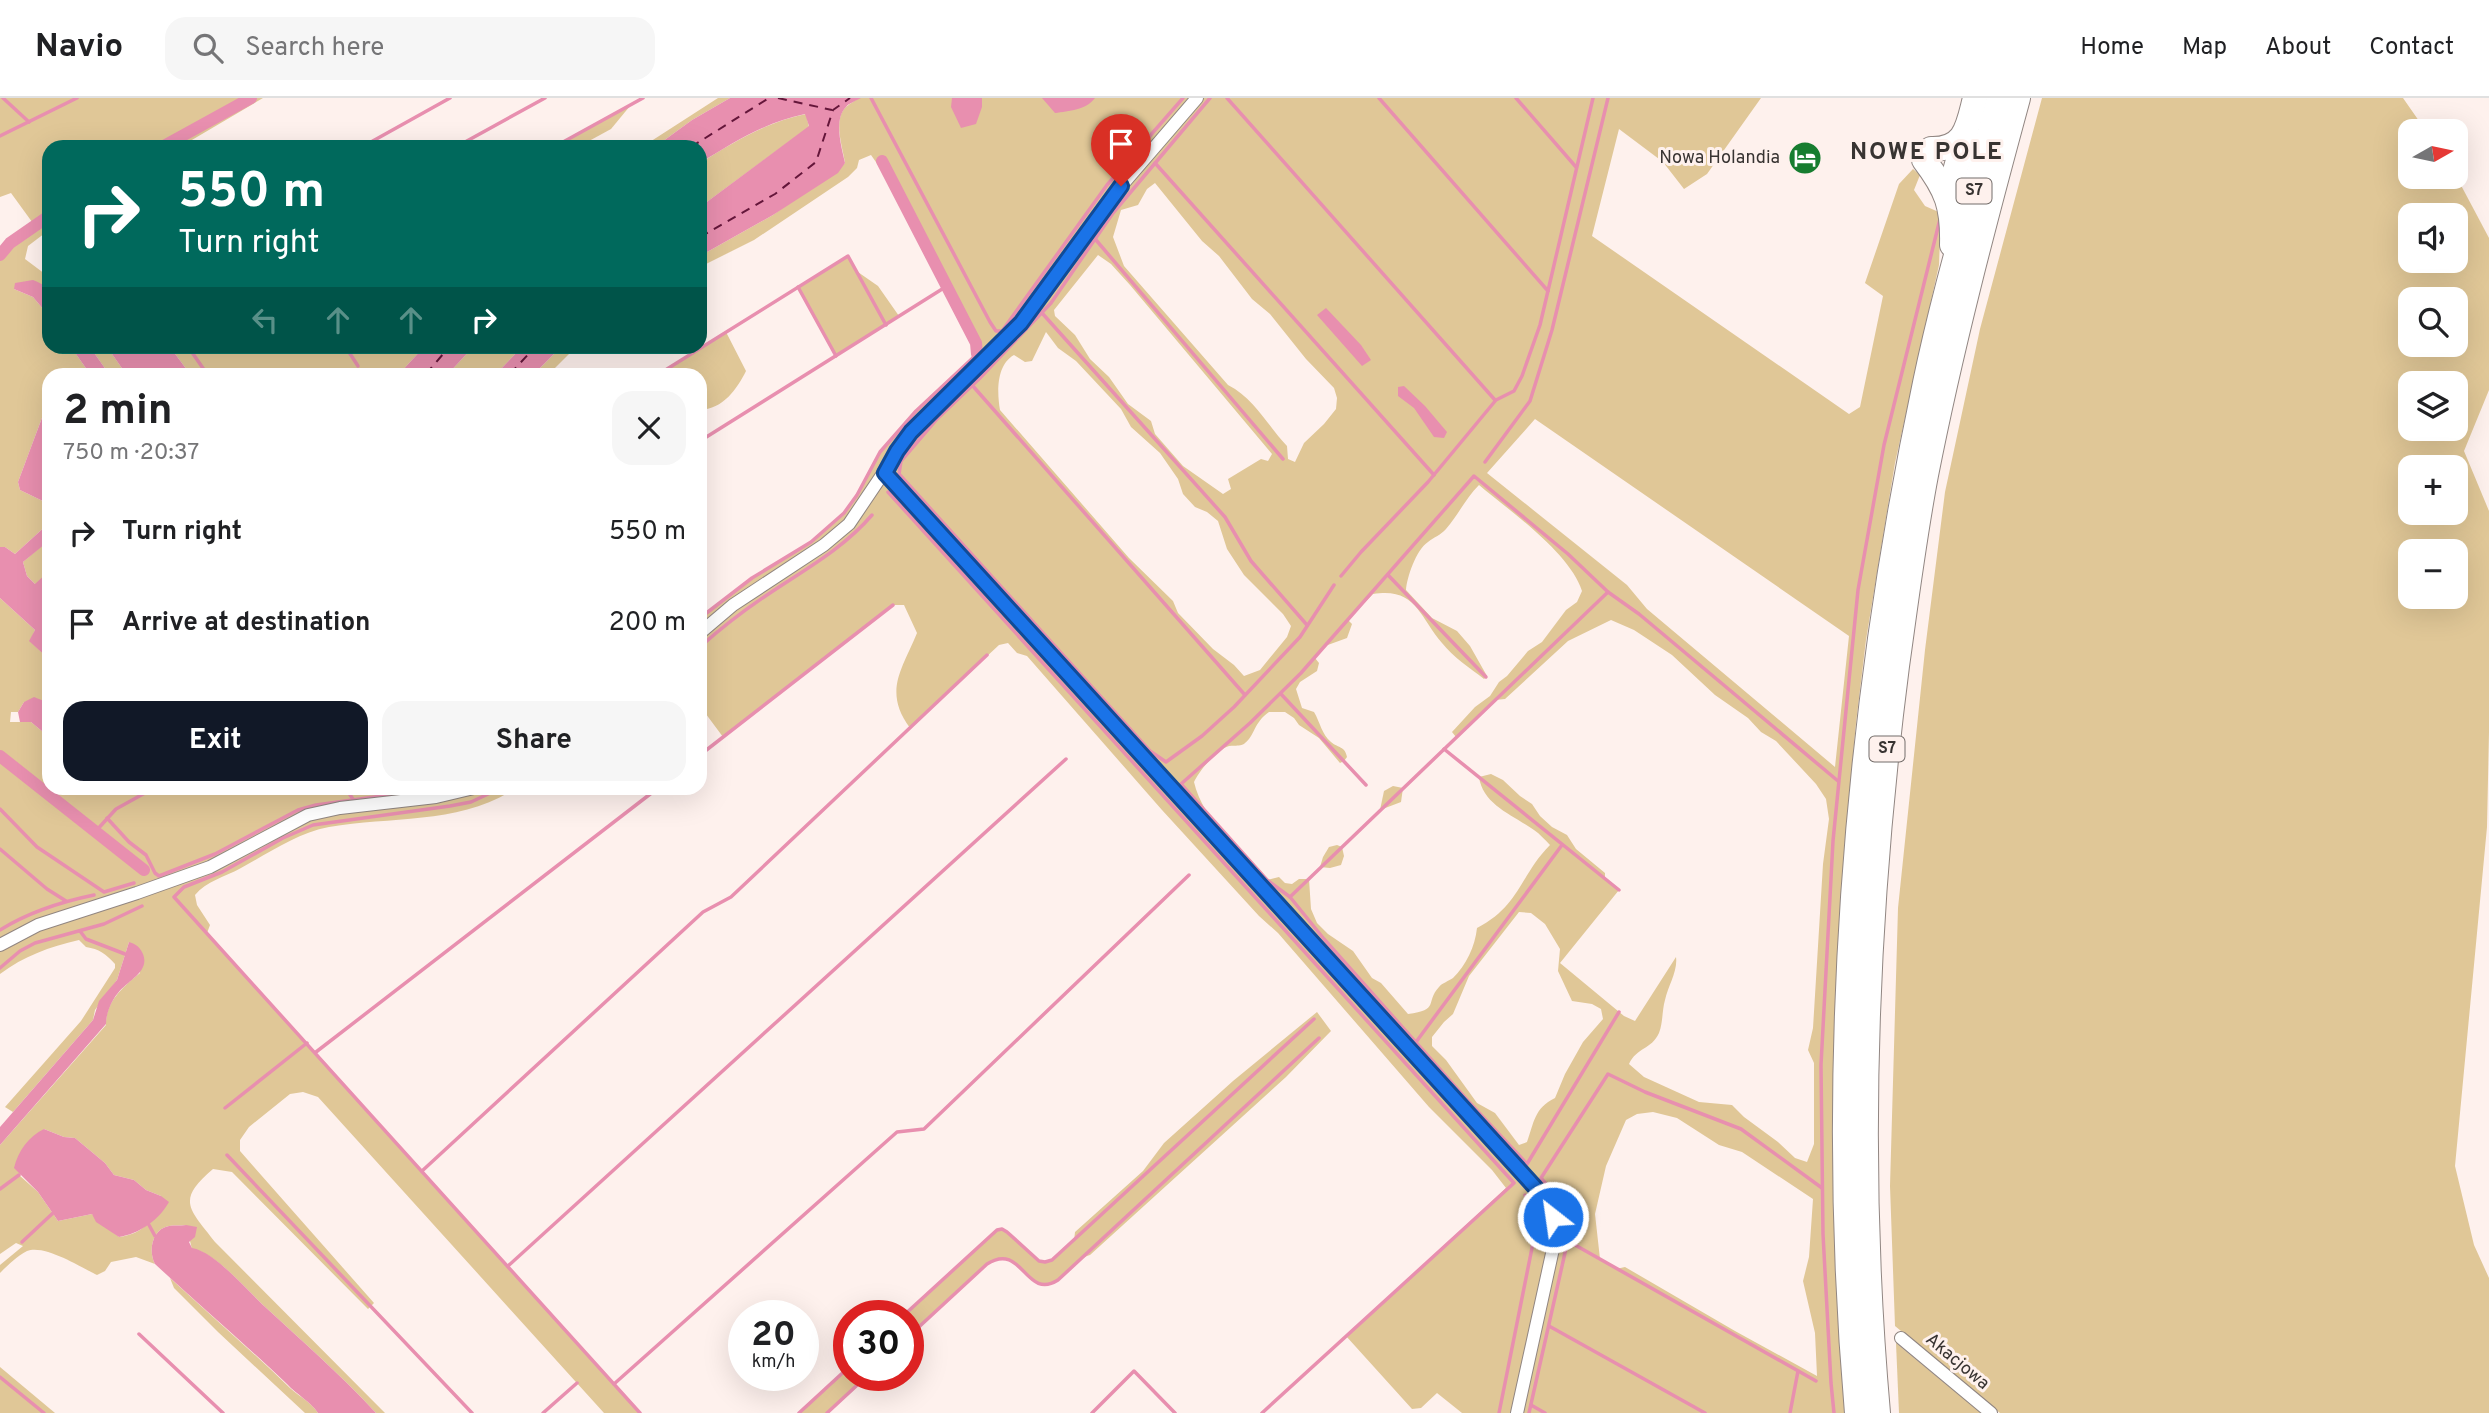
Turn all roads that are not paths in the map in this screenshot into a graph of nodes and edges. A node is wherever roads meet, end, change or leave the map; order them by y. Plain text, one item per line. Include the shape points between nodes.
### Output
1 (1197, 98) edge
2 (1975, 98) edge
3 (1999, 98) edge
4 (2018, 98) edge
5 (1966, 132) junction
6 (1948, 196) junction
7 (1949, 284) junction
8 (885, 473) junction
9 (707, 627) edge
10 (444, 795) edge
11 (0, 945) edge
12 (1901, 1338) dead end
13 (1517, 1413) edge
14 (1857, 1413) edge
15 (1878, 1413) edge
16 (1992, 1413) edge

1 - 8 street via 1110,199 1021,323 911,432
2 - 5 highway
3 - 7 highway, S7
4 - 15 highway, S7 via 1977,251 1926,475 1889,730 1874,898 1866,1135
5 - 6 highway
5 - 6 highway via 1928,155
6 - 7 highway via 1952,221
7 - 14 highway, S7 via 1925,382 1892,561 1860,819 1846,1140
8 - 9 street via 843,530
8 - 13 street via 1547,1203 1554,1225 1553,1249
10 - 11 street via 308,815 218,863 38,925
12 - 16 street, Akacjowa

